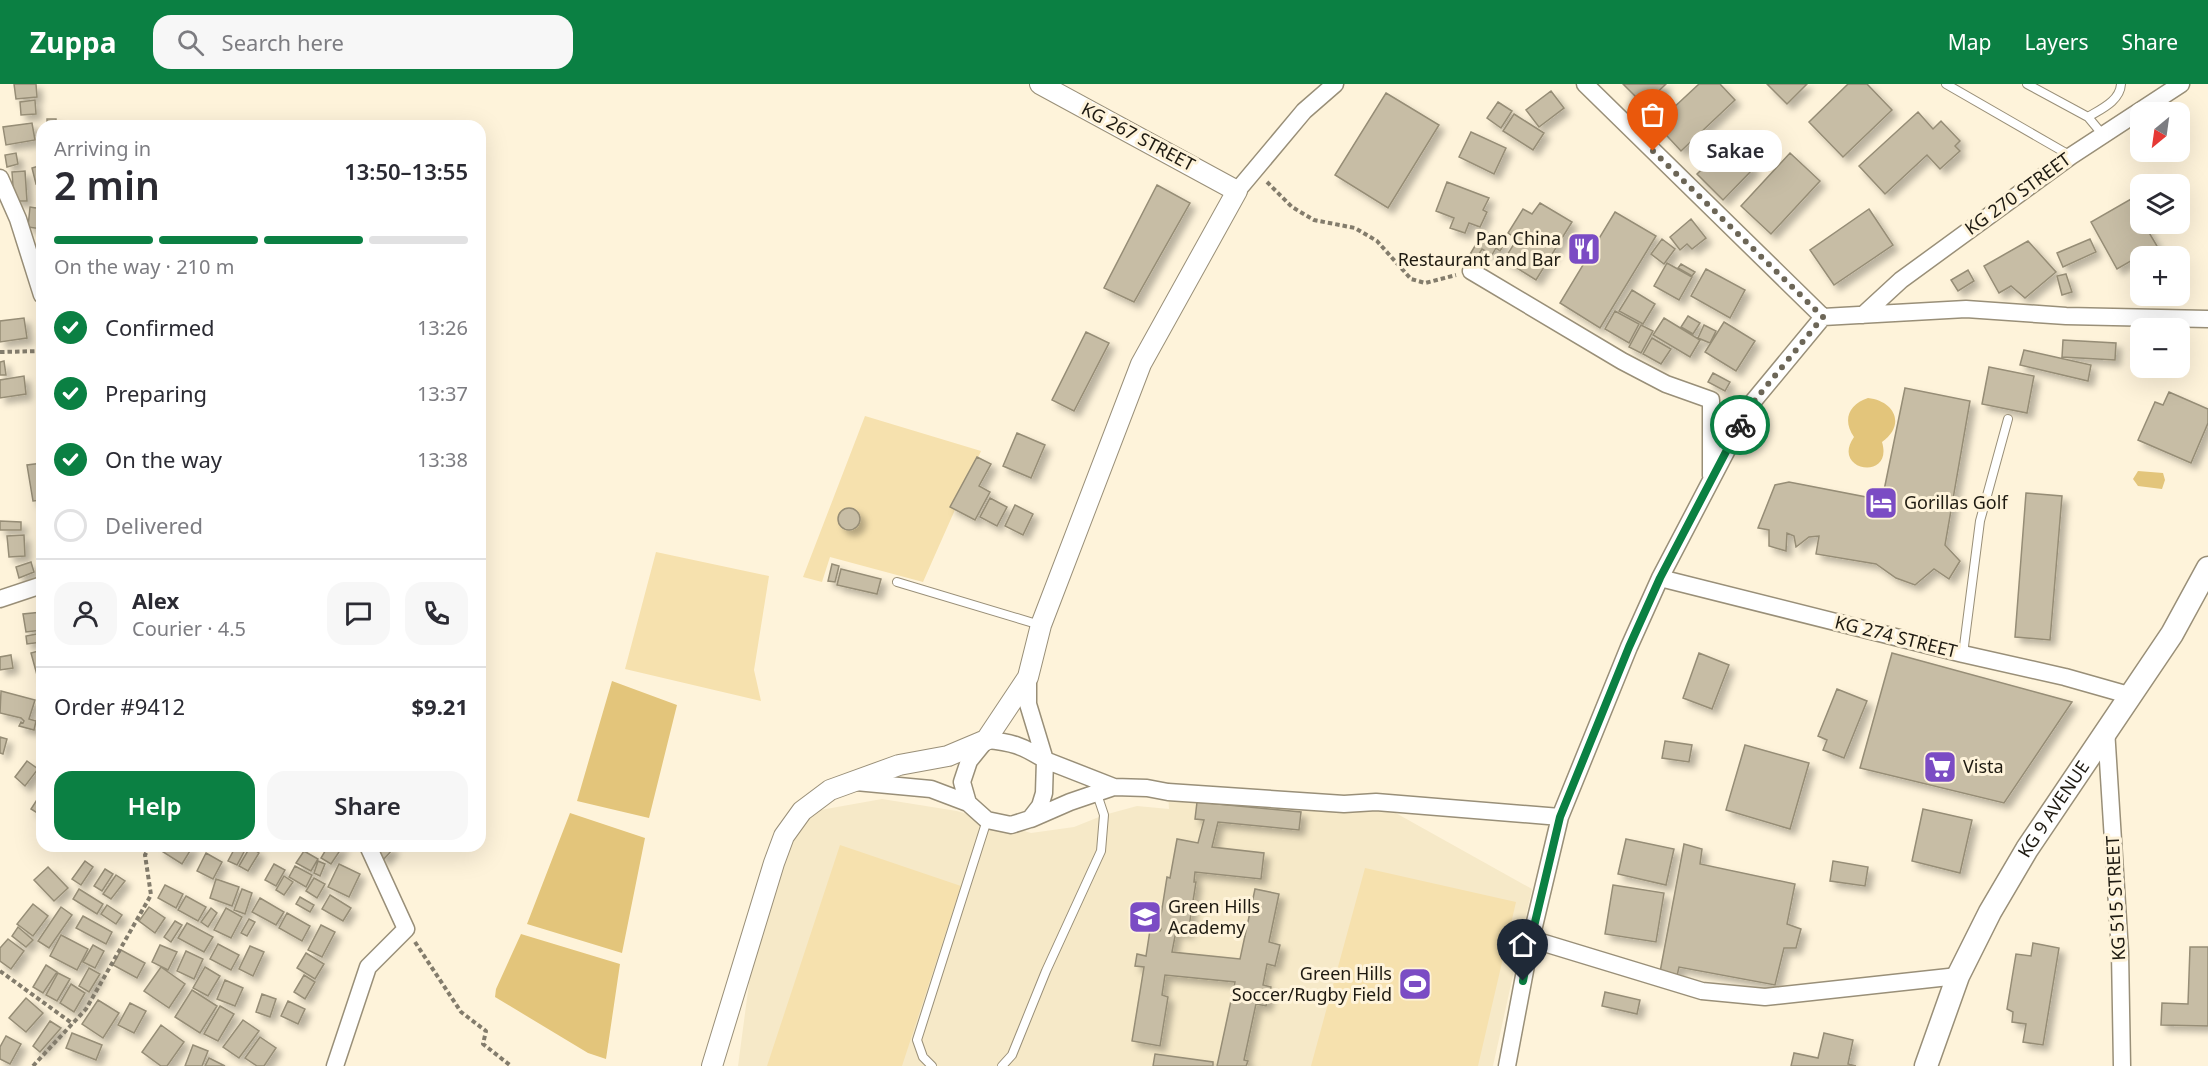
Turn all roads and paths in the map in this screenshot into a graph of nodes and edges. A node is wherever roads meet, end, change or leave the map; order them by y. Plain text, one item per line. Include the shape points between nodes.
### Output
1 (1040, 84) edge
2 (1335, 84) edge
3 (1585, 84) edge
4 (1946, 84) edge
5 (2027, 84) edge
6 (2121, 84) edge
7 (2181, 84) edge
8 (2088, 117) junction
9 (2103, 135) junction
10 (2071, 156) junction
11 (1255, 170) junction
12 (0, 178) edge
13 (1237, 190) junction
14 (1471, 271) joint
15 (36, 276) edge
16 (1863, 315) junction
17 (1823, 317) junction
18 (2208, 319) edge
19 (36, 351) edge
20 (0, 352) edge
21 (2008, 419) dead end
22 (1712, 480) junction
23 (2208, 568) edge
24 (1660, 578) junction
25 (897, 582) dead end
26 (36, 587) edge
27 (0, 599) edge
28 (1041, 625) junction
29 (1963, 654) junction
30 (1028, 677) junction
31 (2132, 696) junction
32 (2106, 729) junction
33 (986, 740) junction
34 (1045, 760) junction
35 (856, 782) junction
36 (1114, 788) junction
37 (1097, 794) junction
38 (968, 804) junction
39 (1560, 817) junction
40 (1030, 819) junction
41 (987, 820) junction
42 (147, 852) edge
43 (372, 852) edge
44 (406, 929) junction
45 (1531, 939) junction
46 (0, 971) edge
47 (1958, 976) junction
48 (73, 1024) junction
49 (33, 1066) edge
50 (335, 1066) edge
51 (511, 1066) edge
52 (712, 1066) edge
53 (932, 1066) edge
54 (1002, 1066) edge
55 (1507, 1066) edge
56 (1926, 1066) edge
57 (2122, 1066) edge

1 - 13 street, KG 267 STREET
2 - 11 street via 1304,111
3 - 17 street
4 - 10 lane
5 - 8 lane
6 - 8 lane via 2113,101
7 - 9 street, KG 270 STREET
8 - 9 lane
9 - 10 street, KG 270 STREET
10 - 16 street, KG 270 STREET via 1901,280
11 - 13 street
11 - 14 path via 1292,207 1314,220 1355,228 1377,241 1411,279 1425,284
12 - 15 street
13 - 28 street via 1141,364
14 - 22 street via 1622,361 1666,384 1712,400
16 - 17 street
16 - 18 street via 1966,309
17 - 22 street via 1751,405
19 - 20 path
21 - 29 lane via 1980,521
22 - 24 street
23 - 31 main road, KG 9 AVENUE
24 - 29 street, KG 274 STREET
24 - 39 street
25 - 28 lane
26 - 27 street
28 - 30 street
29 - 31 street, KG 274 STREET
30 - 33 street
30 - 34 street via 1028,704
31 - 32 main road, KG 9 AVENUE
32 - 47 main road, KG 9 AVENUE via 2021,858
32 - 57 street, KG 515 STREET via 2120,952
33 - 34 street via 1013,742
33 - 35 street via 948,756 899,765
33 - 38 street via 969,761 962,782
34 - 36 street
34 - 40 street via 1044,793
35 - 38 street via 932,789
35 - 52 street via 830,790 815,800 784,836
36 - 37 street
36 - 39 street via 1344,804 1376,802
37 - 40 street
37 - 54 lane via 1104,815 1101,851 1012,1055
38 - 41 street
39 - 45 street
40 - 41 street via 1011,825
41 - 53 lane via 917,1040 923,1057
42 - 48 path via 151,896 86,1009
43 - 44 street
44 - 50 street via 368,967
44 - 51 path via 461,1012 486,1031 483,1044
45 - 47 street via 1702,991 1739,996 1766,997
45 - 55 street
46 - 48 path
47 - 56 main road, KG 9 AVENUE
48 - 49 path

